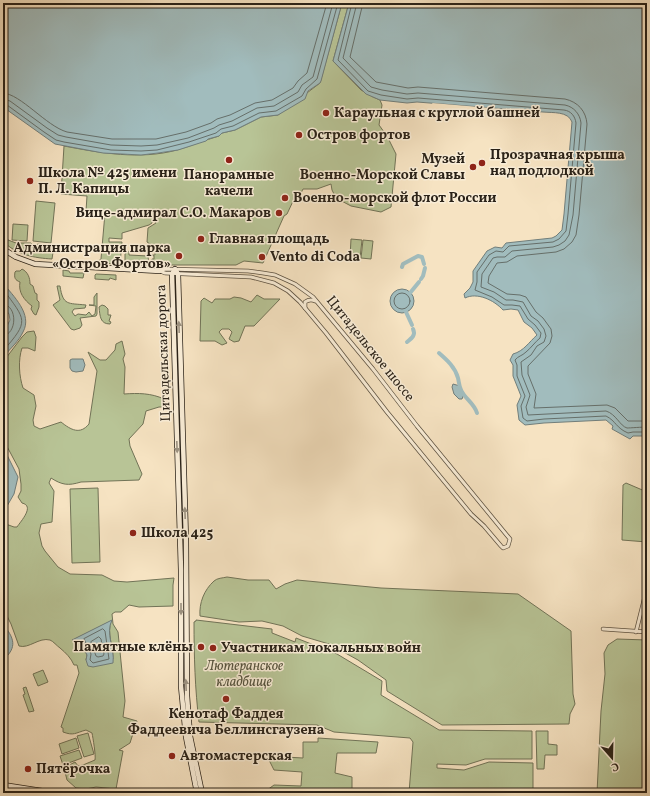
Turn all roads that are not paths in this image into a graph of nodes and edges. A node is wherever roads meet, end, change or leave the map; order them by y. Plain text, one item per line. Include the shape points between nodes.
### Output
1 (3, 249) edge
2 (160, 271) joint
3 (175, 272) junction
4 (320, 304) junction
5 (305, 309) junction
6 (647, 588) edge
7 (603, 629) dead end
8 (636, 632) junction
9 (647, 632) edge
10 (3, 785) edge
11 (55, 793) edge
12 (197, 793) edge
13 (202, 793) edge

1 - 2 street, Цитадельское шоссе via 35,264
2 - 3 street, Цитадельское шоссе
3 - 4 street, Цитадельское шоссе via 263,272 294,284
3 - 5 street, Цитадельское шоссе via 264,279 288,291
3 -> 12 street, Цитадельская дорога via 181,570 180,680 185,731
13 -> 3 street, Цитадельская дорога via 190,736 187,696 186,541
4 - 5 street via 309,300 305,302
4 - 5 street, Цитадельское шоссе via 510,539 508,546 503,548 471,514
6 - 8 street
7 - 8 street
8 - 9 street
10 - 11 street

